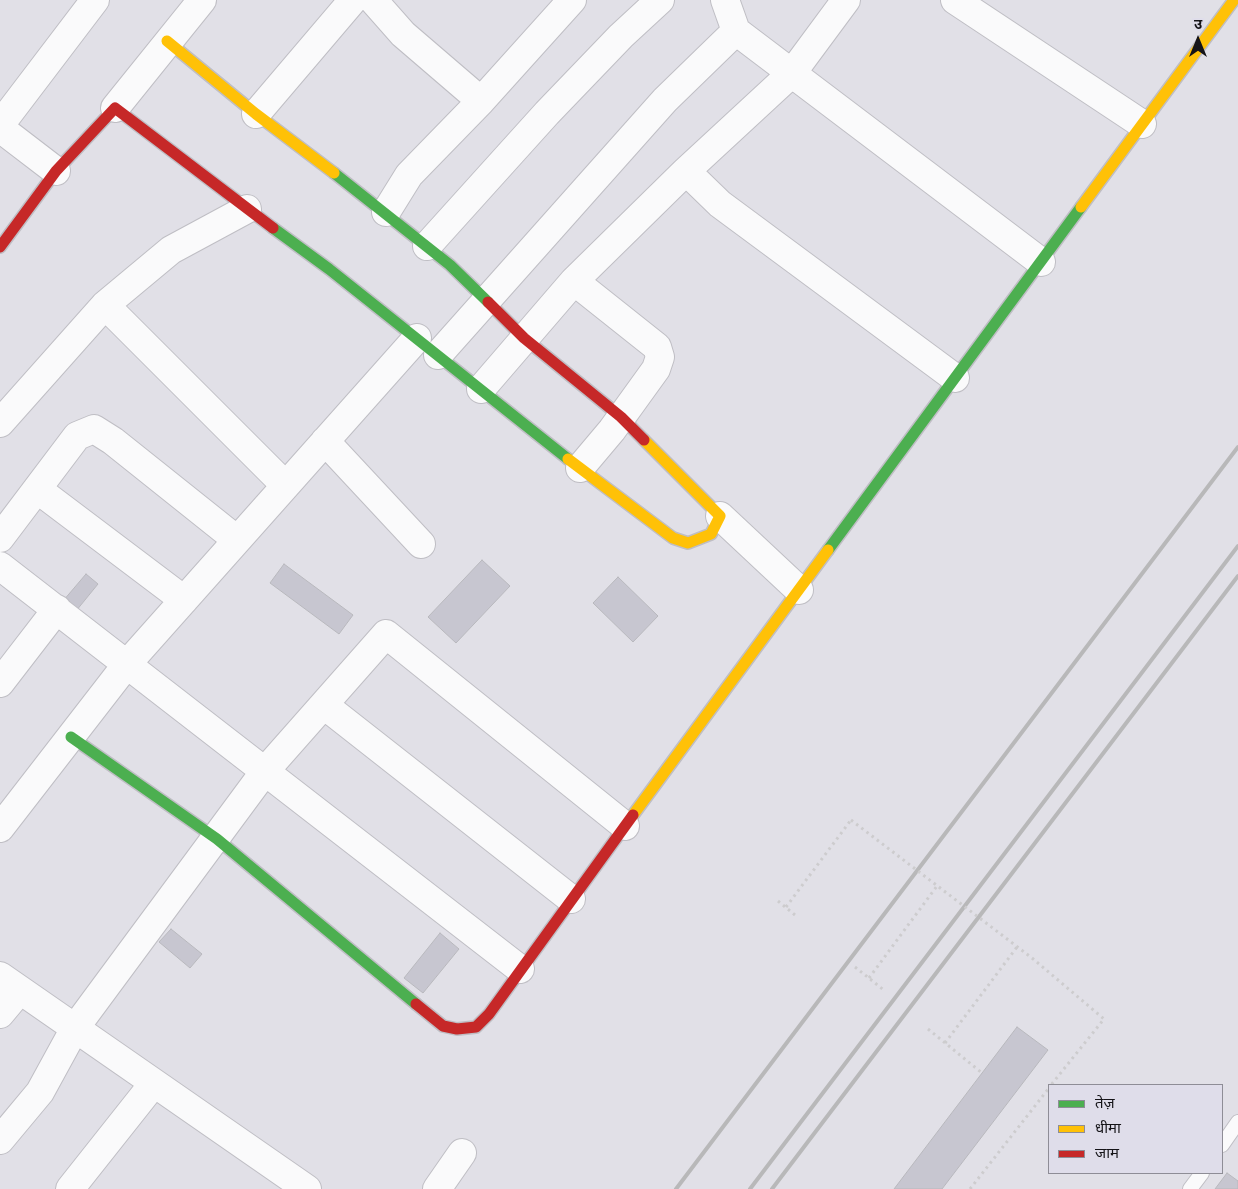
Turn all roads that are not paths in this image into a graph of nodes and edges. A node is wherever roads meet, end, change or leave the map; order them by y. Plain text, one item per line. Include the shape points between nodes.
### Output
1 (95, 0) edge
2 (202, 0) edge
3 (353, 0) edge
4 (373, 0) edge
5 (572, 0) edge
6 (660, 0) edge
7 (725, 0) edge
8 (846, 0) edge
9 (955, 0) edge
10 (1228, 2) edge
11 (736, 31) junction
12 (167, 41) junction
13 (792, 73) junction
14 (481, 101) junction
15 (115, 108) junction
16 (256, 114) junction
17 (1142, 124) junction
18 (0, 127) edge
19 (56, 171) junction
20 (686, 171) junction
21 (247, 209) junction
22 (386, 212) junction
23 (427, 246) junction
24 (0, 247) edge
25 (1041, 262) junction
26 (574, 281) junction
27 (487, 300) junction
28 (105, 305) junction
29 (417, 338) junction
30 (524, 338) junction
31 (438, 355) junction
32 (955, 378) junction
33 (481, 389) junction
34 (621, 417) junction
35 (0, 423) edge
36 (325, 442) junction
37 (580, 468) junction
38 (285, 486) junction
39 (37, 489) junction
40 (720, 516) junction
41 (0, 538) edge
42 (237, 540) junction
43 (421, 544) dead end
44 (0, 566) edge
45 (799, 590) junction
46 (184, 600) junction
47 (56, 609) junction
48 (127, 664) junction
49 (0, 683) edge
50 (324, 705) junction
51 (71, 737) junction
52 (265, 771) junction
53 (625, 826) junction
54 (0, 828) edge
55 (217, 839) junction
56 (571, 899) junction
57 (520, 969) junction
58 (10, 983) edge
59 (0, 1014) edge
60 (75, 1028) junction
61 (154, 1083) junction
62 (1238, 1122) edge
63 (0, 1140) edge
64 (1223, 1144) edge
65 (462, 1153) dead end
66 (1201, 1174) edge
67 (70, 1189) edge
68 (307, 1189) edge
69 (437, 1189) edge
70 (1190, 1189) edge

1 - 18 street
2 - 12 street
3 - 16 street
4 - 14 street via 403,34
5 - 14 street
6 - 23 street via 547,113
7 - 11 street
8 - 13 street
9 - 17 street
10 - 17 street
11 - 13 street
11 - 27 street via 665,100
12 - 15 street
12 - 16 street
13 - 20 street
13 - 25 street
14 - 22 street via 409,175
15 - 19 street
15 - 21 street
16 - 22 street
17 - 25 street
18 - 19 street
19 - 24 street
20 - 26 street
20 - 32 street via 720,204
21 - 28 street via 171,250
21 - 29 street via 329,268
22 - 23 street
23 - 27 street
25 - 32 street
26 - 30 street
26 - 34 street via 657,347 660,357 656,369
27 - 30 street
27 - 31 street
28 - 35 street
28 - 38 street
29 - 31 street
29 - 36 street
30 - 33 street
30 - 34 street
31 - 33 street
32 - 45 street
33 - 37 street
34 - 37 street
34 - 40 street
36 - 38 street
36 - 43 street
37 - 40 street via 673,538 688,543 711,534
38 - 42 street
39 - 41 street
39 - 42 street via 77,436 94,429
39 - 46 street
40 - 45 street
42 - 46 street
44 - 47 street
45 - 53 street
46 - 48 street
47 - 48 street
47 - 49 street
48 - 51 street
48 - 52 street
50 - 52 street
50 - 53 street via 386,634
50 - 56 street
51 - 54 street
51 - 55 street
52 - 55 street
52 - 57 street
53 - 56 street
55 - 57 street via 443,1026 457,1029 476,1027
55 - 60 street
56 - 57 street
58 - 59 street
58 - 60 street
60 - 61 street
60 - 63 street via 40,1092
61 - 67 street
61 - 68 street
62 - 64 lane
65 - 69 street
66 - 70 lane

